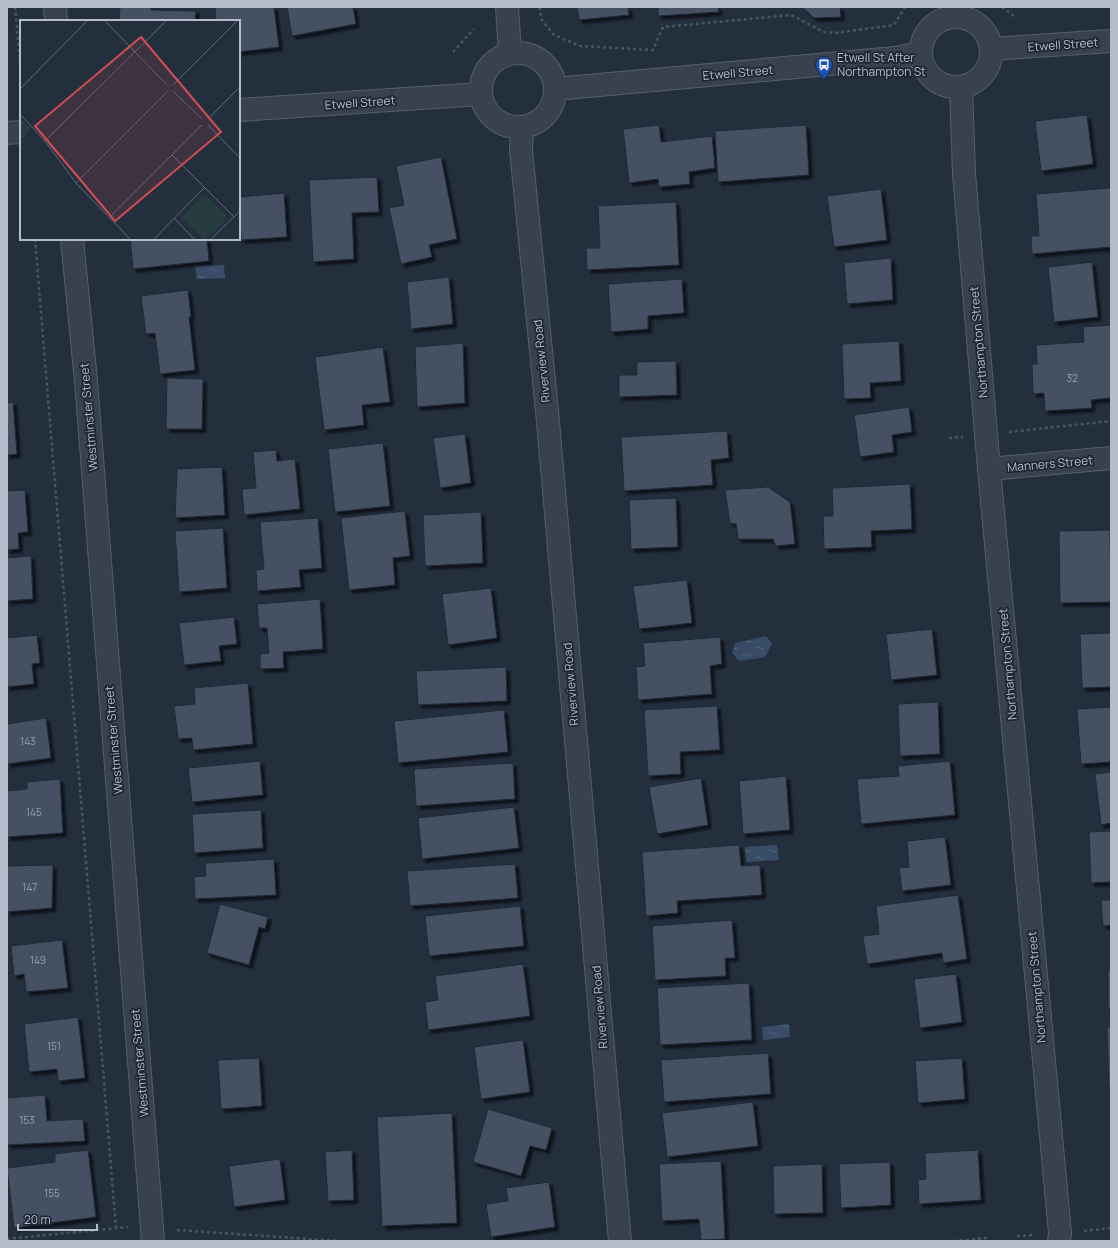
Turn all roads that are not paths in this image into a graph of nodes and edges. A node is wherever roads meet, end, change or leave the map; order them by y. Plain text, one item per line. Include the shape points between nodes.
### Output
1 (55, 7) edge
2 (507, 7) edge
3 (951, 12) edge
4 (56, 20) edge
5 (1111, 41) edge
6 (991, 49) junction
7 (510, 53) junction
8 (921, 53) junction
9 (961, 87) junction
10 (555, 90) junction
11 (480, 94) junction
12 (240, 110) edge
13 (522, 127) junction
14 (20, 132) edge
15 (7, 133) edge
16 (72, 240) edge
17 (1111, 458) edge
18 (990, 470) junction
19 (153, 1241) edge
20 (620, 1241) edge
21 (1060, 1241) edge

1 - 4 street
2 - 7 street
3 - 6 street via 982,28 989,38
3 - 8 street via 926,34
5 - 6 street, Etwell Street
6 - 9 street via 991,60 987,70 971,84
7 - 10 street via 521,52 541,60 549,69
7 - 11 street via 500,57 484,73
8 - 9 street via 923,65 929,75 949,87
8 - 10 street, Etwell Street via 887,59
9 - 18 street, Northampton Street via 964,172
10 - 13 street via 554,100 542,118
11 - 12 street, Etwell Street
11 - 13 street via 490,115 510,127
13 - 20 street, Riverview Road via 521,150
14 - 15 street
16 - 19 street, Westminster Street via 86,381
17 - 18 street, Manners Street
18 - 21 street, Northampton Street

